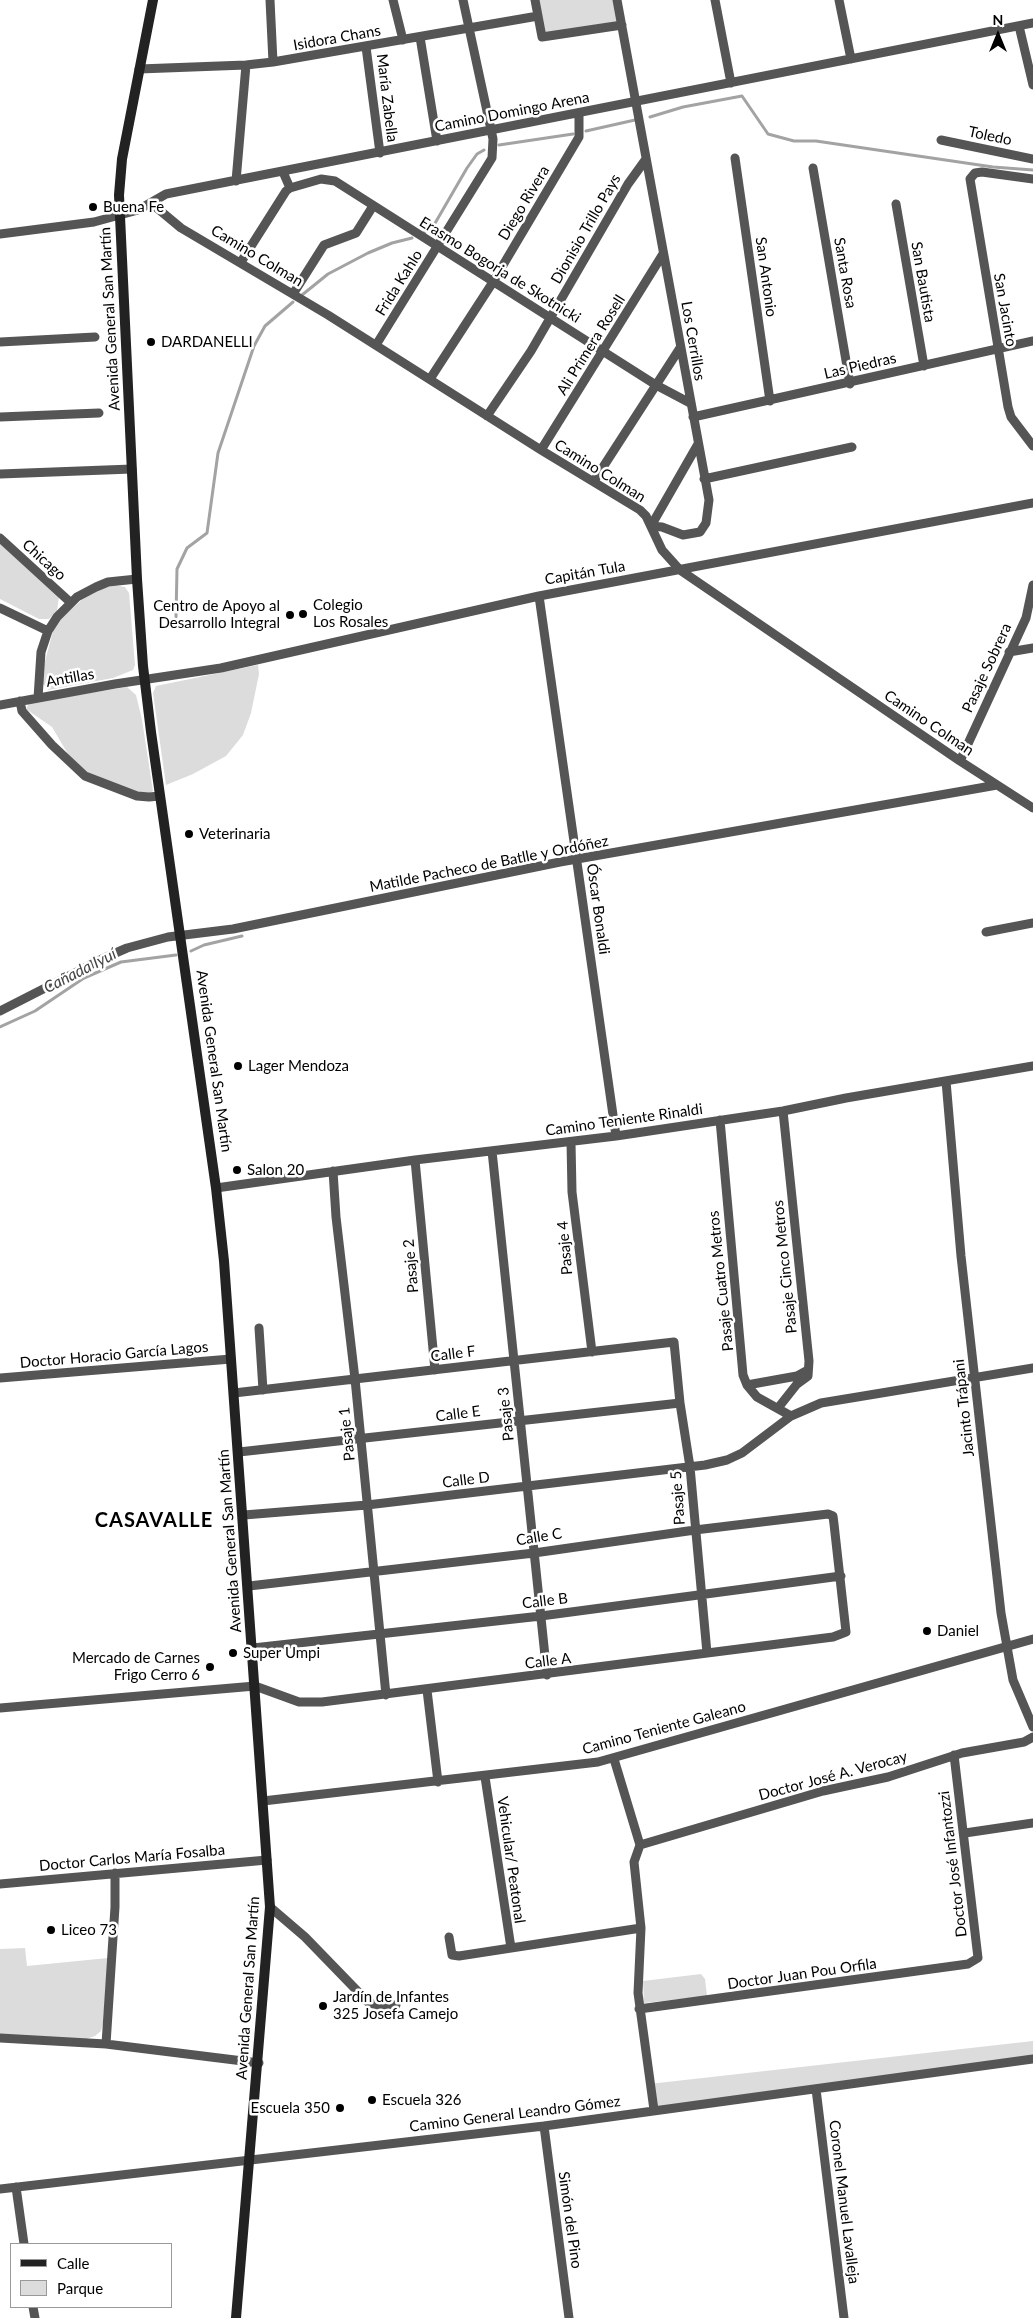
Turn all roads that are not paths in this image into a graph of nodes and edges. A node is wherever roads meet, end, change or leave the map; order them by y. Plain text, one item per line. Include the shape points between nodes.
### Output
1 (152, 0) edge
2 (270, 0) edge
3 (393, 0) edge
4 (463, 0) edge
5 (535, 0) edge
6 (617, 0) edge
7 (715, 0) edge
8 (840, 0) edge
9 (538, 16) junction
10 (1033, 23) edge
11 (622, 25) junction
12 (1019, 26) junction
13 (469, 29) junction
14 (420, 37) junction
15 (403, 40) junction
16 (366, 47) junction
17 (852, 59) junction
18 (273, 62) junction
19 (246, 65) junction
20 (139, 69) junction
21 (731, 83) junction
22 (1033, 85) edge
23 (636, 102) junction
24 (579, 113) junction
25 (490, 131) junction
26 (941, 140) dead end
27 (437, 141) junction
28 (380, 153) junction
29 (735, 158) dead end
30 (646, 159) junction
31 (1033, 159) edge
32 (813, 168) dead end
33 (283, 172) junction
34 (1033, 179) edge
35 (236, 181) junction
36 (290, 188) junction
37 (151, 203) junction
38 (896, 204) dead end
39 (373, 206) junction
40 (120, 216) junction
41 (0, 234) edge
42 (438, 247) junction
43 (663, 254) junction
44 (241, 262) junction
45 (493, 282) junction
46 (293, 294) junction
47 (550, 318) junction
48 (95, 337) dead end
49 (1033, 341) edge
50 (0, 342) edge
51 (376, 345) junction
52 (680, 348) junction
53 (997, 349) junction
54 (604, 352) junction
55 (924, 366) junction
56 (430, 379) junction
57 (850, 384) junction
58 (656, 385) junction
59 (770, 401) junction
60 (690, 403) junction
61 (99, 413) dead end
62 (487, 416) junction
63 (0, 417) edge
64 (693, 417) junction
65 (698, 444) junction
66 (1033, 446) edge
67 (852, 447) dead end
68 (541, 450) junction
69 (132, 469) junction
70 (0, 474) edge
71 (704, 479) junction
72 (594, 482) junction
73 (1033, 503) edge
74 (651, 526) junction
75 (0, 538) edge
76 (680, 570) junction
77 (138, 579) junction
78 (1033, 585) edge
79 (539, 596) junction
80 (70, 602) junction
81 (0, 608) edge
82 (48, 631) junction
83 (1033, 648) edge
84 (1009, 652) junction
85 (145, 680) junction
86 (38, 698) junction
87 (20, 701) junction
88 (0, 705) edge
89 (960, 761) junction
90 (997, 785) junction
91 (160, 796) junction
92 (1033, 808) edge
93 (578, 859) junction
94 (1033, 923) edge
95 (986, 932) dead end
96 (181, 934) junction
97 (0, 1011) edge
98 (1033, 1066) edge
99 (946, 1081) junction
100 (783, 1110) junction
101 (720, 1120) junction
102 (616, 1136) junction
103 (571, 1142) junction
104 (492, 1151) junction
105 (415, 1160) junction
106 (333, 1171) junction
107 (216, 1188) junction
108 (259, 1328) dead end
109 (674, 1342) joint
110 (592, 1352) junction
111 (231, 1359) junction
112 (514, 1360) junction
113 (1033, 1368) edge
114 (435, 1370) junction
115 (808, 1370) junction
116 (975, 1376) junction
117 (0, 1378) edge
118 (355, 1379) junction
119 (747, 1385) junction
120 (263, 1390) junction
121 (234, 1393) junction
122 (680, 1403) junction
123 (778, 1408) junction
124 (791, 1416) junction
125 (520, 1420) junction
126 (362, 1440) junction
127 (239, 1452) junction
128 (690, 1467) junction
129 (527, 1487) junction
130 (368, 1505) junction
131 (244, 1515) junction
132 (695, 1530) junction
133 (534, 1553) junction
134 (374, 1572) junction
135 (841, 1576) junction
136 (249, 1586) junction
137 (702, 1594) junction
138 (541, 1616) junction
139 (379, 1634) junction
140 (1033, 1639) edge
141 (1007, 1645) junction
142 (253, 1648) junction
143 (707, 1653) junction
144 (547, 1675) junction
145 (255, 1686) junction
146 (427, 1690) junction
147 (386, 1695) junction
148 (0, 1708) edge
149 (1033, 1727) edge
150 (1033, 1737) edge
151 (954, 1755) junction
152 (614, 1759) junction
153 (485, 1776) junction
154 (438, 1782) junction
155 (263, 1801) junction
156 (1033, 1823) edge
157 (965, 1834) junction
158 (640, 1844) junction
159 (267, 1860) junction
160 (115, 1874) junction
161 (0, 1884) edge
162 (270, 1907) junction
163 (641, 1928) junction
164 (449, 1937) dead end
165 (510, 1948) junction
166 (968, 1964) joint
167 (396, 2005) dead end
168 (639, 2009) junction
169 (0, 2038) edge
170 (106, 2044) junction
171 (1033, 2059) edge
172 (259, 2063) junction
173 (816, 2089) junction
174 (654, 2110) junction
175 (544, 2126) junction
176 (250, 2160) junction
177 (16, 2187) junction
178 (0, 2189) edge
179 (24, 2243) edge
180 (236, 2318) edge
181 (569, 2318) edge
182 (844, 2318) edge

1 - 20 main road, Avenida General San Martín
2 - 18 street
3 - 15 street
4 - 13 street, Frida Kahlo
5 - 9 street
6 - 11 street, Los Cerrillos
7 - 21 street
8 - 17 street
9 - 11 street via 542,37
9 - 13 street, Isidora Chans
10 - 12 street, Camino Domingo Arena
11 - 23 street, Los Cerrillos
12 - 17 street, Camino Domingo Arena
12 - 22 street
13 - 14 street, Isidora Chans
13 - 25 street, Frida Kahlo
14 - 15 street, Isidora Chans
14 - 27 street
15 - 16 street, Isidora Chans
16 - 18 street, Isidora Chans
16 - 28 street, María Zabella
17 - 21 street, Camino Domingo Arena
18 - 19 street, Isidora Chans
19 - 20 street, Isidora Chans
19 - 35 street
20 - 40 main road, Avenida General San Martín via 122,159
21 - 23 street, Camino Domingo Arena
23 - 24 street, Camino Domingo Arena
23 - 30 street, Los Cerrillos
24 - 25 street, Camino Domingo Arena
24 - 45 street, Diego Rivera via 580,137
25 - 27 street, Camino Domingo Arena
25 - 42 street, Frida Kahlo via 492,158
26 - 31 street, Toledo
27 - 28 street, Camino Domingo Arena
28 - 33 street, Camino Domingo Arena
29 - 59 street, San Antonio
30 - 43 street, Los Cerrillos
30 - 47 street, Dionisio Trillo Pays
32 - 57 street, Santa Rosa
33 - 35 street, Camino Domingo Arena
33 - 36 street
34 - 53 street, San Jacinto via 982,172 975,173 970,180
35 - 37 street, Camino Domingo Arena via 166,194
36 - 39 street, Erasmo Bogorja de Skotnicki via 330,180
36 - 44 street
37 - 40 street, Camino Domingo Arena
37 - 44 street, Camino Colman via 181,228
38 - 55 street, San Bautista
39 - 42 street, Erasmo Bogorja de Skotnicki
39 - 46 street via 356,233 324,245
40 - 41 street, Camino Domingo Arena
40 - 69 main road, Avenida General San Martín
42 - 45 street, Erasmo Bogorja de Skotnicki
42 - 51 street, Frida Kahlo
43 - 52 street, Los Cerrillos
43 - 54 street, Ali Primera Rosell
44 - 46 street, Camino Colman
45 - 47 street, Erasmo Bogorja de Skotnicki
45 - 56 street, Diego Rivera
46 - 51 street, Camino Colman
47 - 54 street, Erasmo Bogorja de Skotnicki
47 - 62 street, Dionisio Trillo Pays
48 - 50 street
49 - 53 street, Las Piedras
51 - 56 street, Camino Colman
52 - 58 street
52 - 60 street, Los Cerrillos
53 - 55 street, Las Piedras
53 - 66 street, San Jacinto via 1011,417
54 - 58 street, Erasmo Bogorja de Skotnicki
54 - 68 street, Ali Primera Rosell
55 - 57 street, Las Piedras
56 - 62 street, Camino Colman
57 - 59 street, Las Piedras
58 - 60 street, Erasmo Bogorja de Skotnicki
58 - 72 street
59 - 64 street, Las Piedras
60 - 64 street, Los Cerrillos
61 - 63 street
62 - 68 street, Camino Colman
64 - 65 street, Los Cerrillos
65 - 71 street, Los Cerrillos
65 - 74 street
67 - 71 street
68 - 72 street, Camino Colman
69 - 70 street
69 - 77 main road, Avenida General San Martín
71 - 74 street, Los Cerrillos via 709,511 700,532 683,535
72 - 74 street, Camino Colman via 640,510
73 - 76 street, Capitán Tula
74 - 76 street, Camino Colman via 662,550
75 - 80 street, Chicago
76 - 79 street, Capitán Tula
76 - 89 street, Camino Colman
77 - 80 street via 108,582
77 - 85 main road, Avenida General San Martín
78 - 84 street, Pasaje Sobrera via 1026,618
79 - 85 street, Capitán Tula via 241,664
79 - 93 street, Óscar Bonaldi
80 - 82 street
81 - 82 street
82 - 86 street via 40,658
83 - 84 street
84 - 89 street, Pasaje Sobrera
85 - 86 street, Antillas
85 - 91 main road, Avenida General San Martín
86 - 87 street, Antillas
87 - 88 street, Antillas
87 - 91 street via 22,711 85,776 137,796
89 - 90 street, Camino Colman
90 - 92 street, Camino Colman
90 - 93 street, Matilde Pacheco de Batlle y Ordóñez
91 - 96 main road, Avenida General San Martín
93 - 96 street, Matilde Pacheco de Batlle y Ordóñez via 233,929
93 - 102 street, Óscar Bonaldi
94 - 95 street
96 - 97 street, Matilde Pacheco de Batlle y Ordóñez via 114,953
96 - 107 main road, Avenida General San Martín
98 - 99 street, Camino Teniente Rinaldi
99 - 100 street, Camino Teniente Rinaldi
99 - 116 street, Jacinto Trápani
100 - 101 street, Camino Teniente Rinaldi
100 - 115 street, Pasaje Cinco Metros
101 - 102 street, Camino Teniente Rinaldi
101 - 119 street, Pasaje Cuatro Metros via 742,1367
102 - 103 street, Camino Teniente Rinaldi
103 - 104 street, Camino Teniente Rinaldi
103 - 110 street, Pasaje 4 via 572,1192
104 - 105 street, Camino Teniente Rinaldi
104 - 112 street, Pasaje 3
105 - 106 street, Camino Teniente Rinaldi
105 - 114 street, Pasaje 2
106 - 107 street, Camino Teniente Rinaldi
106 - 118 street, Pasaje 1
107 - 111 main road, Avenida General San Martín
108 - 120 street
109 - 110 street, Calle F
109 - 122 street, Pasaje 5
110 - 112 street, Calle F
111 - 117 street, Doctor Horacio García Lagos
111 - 121 main road, Avenida General San Martín
112 - 114 street, Calle F
112 - 125 street, Pasaje 3
113 - 116 street, Calle D
114 - 118 street, Calle F
115 - 119 street via 797,1376
115 - 123 street via 808,1376 797,1384
116 - 124 street, Calle D via 836,1399
116 - 141 street, Jacinto Trápani
118 - 120 street, Calle F
118 - 126 street, Pasaje 1
119 - 123 street via 757,1397
120 - 121 street, Calle F
121 - 127 main road, Avenida General San Martín
122 - 125 street, Calle E
122 - 128 street, Pasaje 5
123 - 124 street
124 - 128 street, Calle D via 742,1453 727,1460
125 - 126 street, Calle E
125 - 129 street, Pasaje 3
126 - 127 street, Calle E
126 - 130 street, Pasaje 1
127 - 131 main road, Avenida General San Martín
128 - 129 street, Calle D
128 - 132 street, Pasaje 5
129 - 130 street, Calle D
129 - 133 street, Pasaje 3
130 - 131 street, Calle D
130 - 134 street, Pasaje 1
131 - 136 main road, Avenida General San Martín
132 - 133 street, Calle C
132 - 135 street, Calle C via 823,1514 833,1516
132 - 137 street, Pasaje 5
133 - 134 street, Calle C
133 - 138 street, Pasaje 3
134 - 136 street, Calle C
134 - 139 street, Pasaje 1
135 - 137 street, Calle B
135 - 143 street, Calle A via 846,1632 833,1637
136 - 142 main road, Avenida General San Martín
137 - 138 street, Calle B
137 - 143 street, Pasaje 5
138 - 139 street, Calle B
138 - 144 street, Pasaje 3
139 - 142 street, Calle B
139 - 147 street, Pasaje 1
140 - 141 street, Camino Teniente Galeano
141 - 149 street, Jacinto Trápani via 1013,1680
141 - 152 street, Camino Teniente Galeano
142 - 145 main road, Avenida General San Martín
143 - 144 street, Calle A
144 - 146 street, Calle A
145 - 147 street, Calle A via 306,1702
145 - 148 street
145 - 155 main road, Avenida General San Martín
146 - 147 street, Calle A
146 - 154 street
150 - 151 street, Doctor José A. Verocay via 1024,1742
151 - 157 street, Doctor José Infantozzi
151 - 158 street, Doctor José A. Verocay via 888,1777 823,1791
152 - 153 street, Camino Teniente Galeano
152 - 158 street
153 - 154 street, Camino Teniente Galeano
153 - 165 street, Vehicular/ Peatonal
154 - 155 street, Camino Teniente Galeano
155 - 159 main road, Avenida General San Martín
156 - 157 street
157 - 166 street, Doctor José Infantozzi via 978,1958
158 - 163 street via 634,1862
159 - 160 street, Doctor Carlos María Fosalba
159 - 162 main road, Avenida General San Martín
160 - 161 street, Doctor Carlos María Fosalba
160 - 170 street
162 - 167 street via 305,1937 368,2002
162 - 172 main road, Avenida General San Martín
163 - 165 street
163 - 168 street
164 - 165 street via 452,1955
166 - 168 street, Doctor Juan Pou Orfila
168 - 174 street
169 - 170 street
170 - 172 street
171 - 173 street, Camino General Leandro Gómez
172 - 176 main road, Avenida General San Martín
173 - 174 street, Camino General Leandro Gómez
173 - 182 street, Coronel Manuel Lavalleja
174 - 175 street, Camino General Leandro Gómez
175 - 176 street, Camino General Leandro Gómez
175 - 181 street, Simón del Pino
176 - 177 street, Camino General Leandro Gómez
176 - 180 main road, Avenida General San Martín
177 - 178 street, Camino General Leandro Gómez
177 - 179 street

